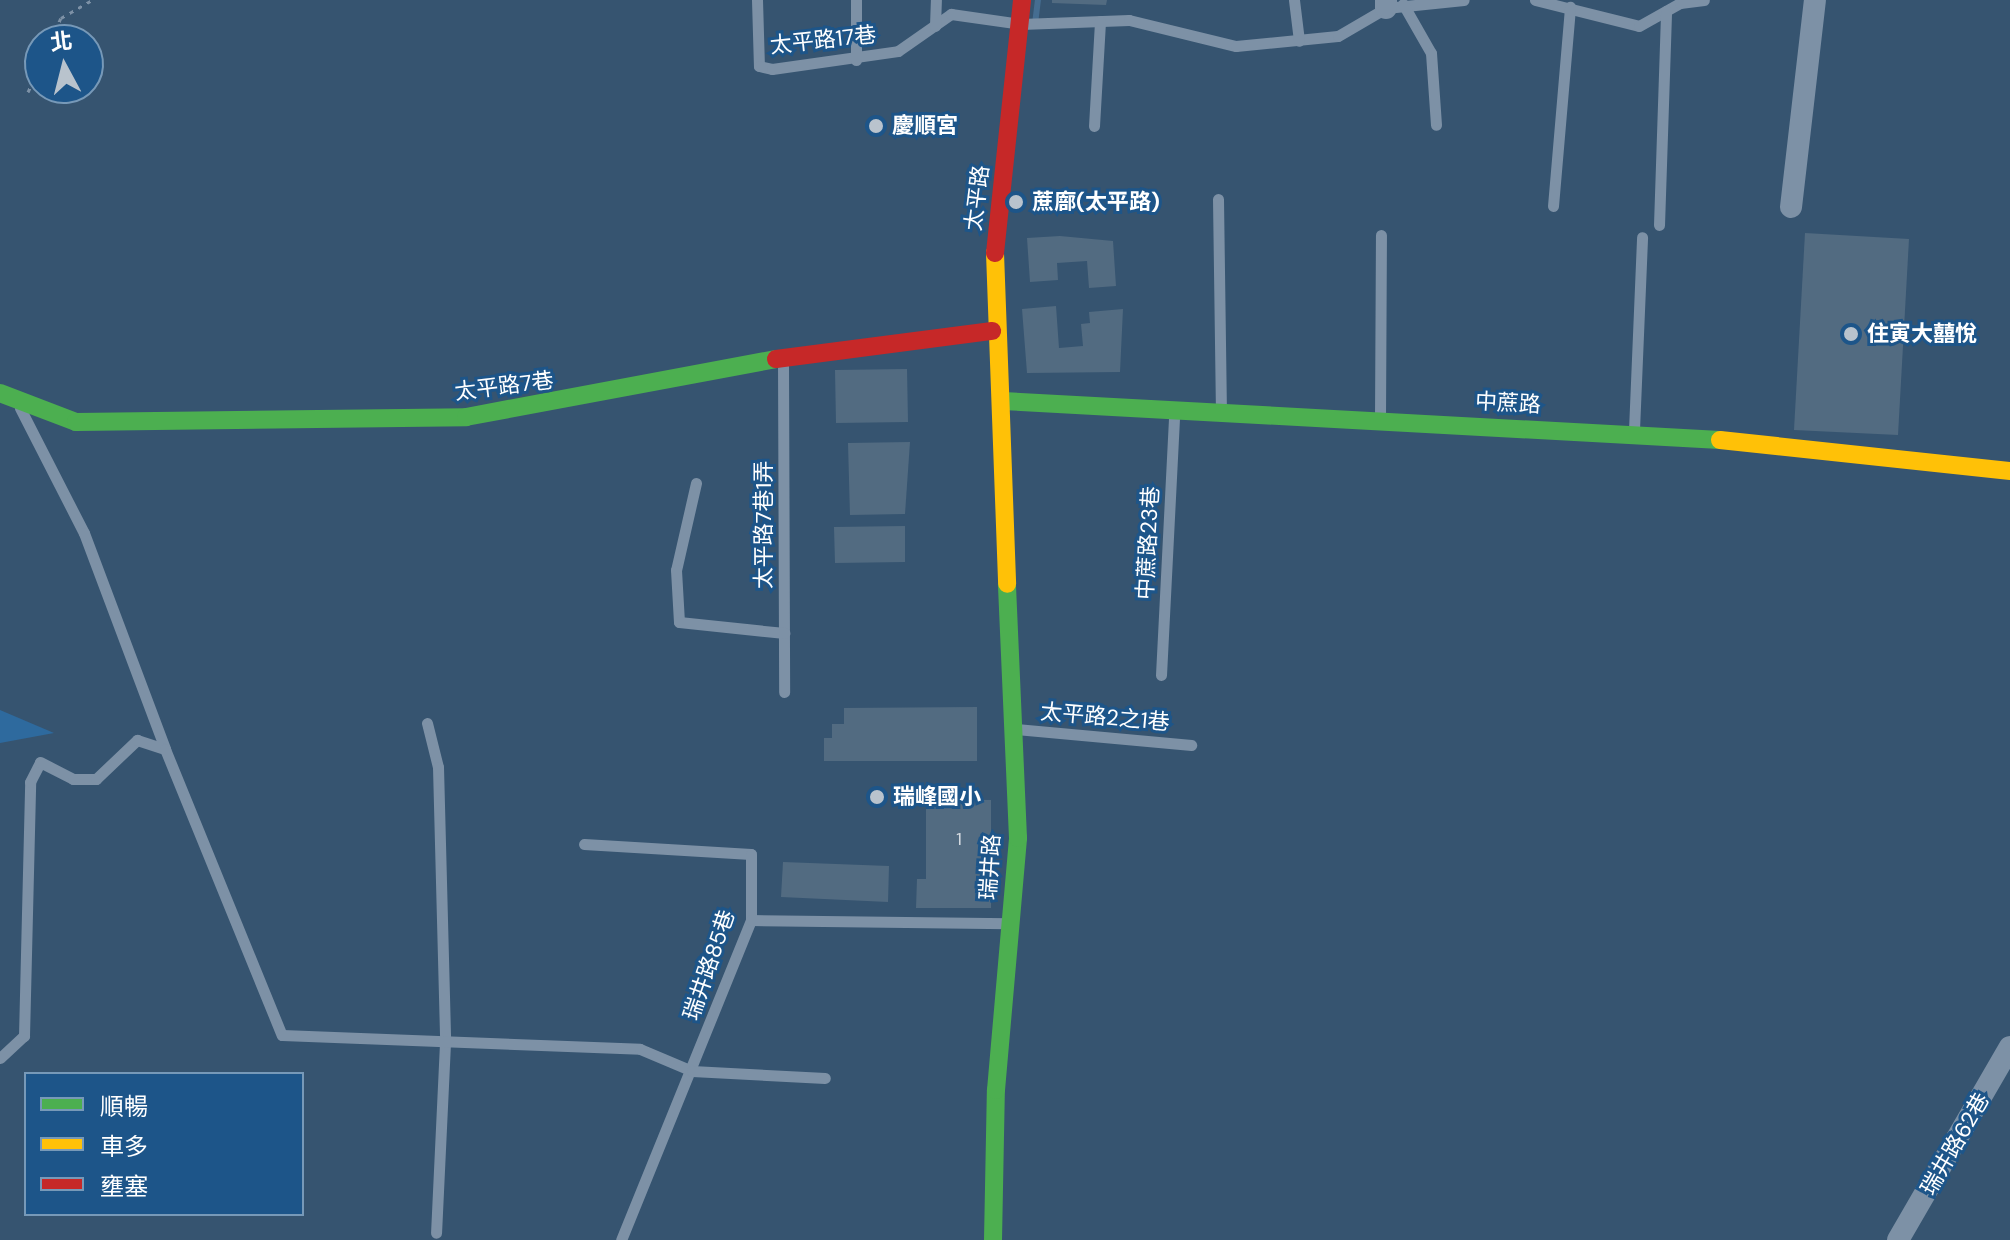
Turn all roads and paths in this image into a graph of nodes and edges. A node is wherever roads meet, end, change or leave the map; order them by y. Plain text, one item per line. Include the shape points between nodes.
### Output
1 (92, 0) edge
2 (757, 0) edge
3 (856, 0) edge
4 (936, 0) edge
5 (1022, 0) edge
6 (1294, 0) edge
7 (1464, 0) edge
8 (1535, 0) edge
9 (1704, 0) edge
10 (1815, 0) edge
11 (1392, 4) edge
12 (1570, 7) junction
13 (1666, 11) junction
14 (1100, 21) junction
15 (58, 24) edge
16 (1021, 24) junction
17 (935, 26) junction
18 (1299, 41) junction
19 (856, 60) junction
20 (1436, 125) dead end
21 (1094, 126) dead end
22 (1218, 199) dead end
23 (1553, 206) dead end
24 (1791, 207) dead end
25 (1659, 225) dead end
26 (1381, 235) dead end
27 (1642, 237) dead end
28 (992, 331) junction
29 (783, 358) junction
30 (0, 393) edge
31 (1003, 401) junction
32 (18, 405) junction
33 (1174, 412) junction
34 (1221, 413) junction
35 (1380, 420) junction
36 (1634, 431) junction
37 (2010, 471) edge
38 (696, 483) dead end
39 (784, 633) junction
40 (1161, 675) dead end
41 (784, 692) dead end
42 (427, 723) dead end
43 (1015, 729) junction
44 (1191, 745) dead end
45 (165, 749) junction
46 (584, 844) dead end
47 (751, 920) junction
48 (1010, 923) junction
49 (445, 1043) junction
50 (2010, 1047) edge
51 (0, 1058) edge
52 (692, 1071) junction
53 (825, 1078) dead end
54 (436, 1233) dead end
55 (621, 1240) edge
56 (993, 1240) edge
57 (1898, 1240) edge

1 - 15 path
2 - 19 lane, 太平路17巷 via 759,66
3 - 19 lane
4 - 17 lane
5 - 16 street, 太平路
6 - 18 lane
7 - 11 lane
8 - 12 lane
9 - 13 lane
10 - 24 street
11 - 18 lane, 太平路17巷 via 1338,36
11 - 20 lane via 1431,53
12 - 13 lane via 1639,26
12 - 23 lane
13 - 25 lane
14 - 16 lane, 太平路17巷
14 - 18 lane, 太平路17巷 via 1129,20 1211,45
14 - 21 lane
16 - 17 lane, 太平路17巷 via 951,14
16 - 28 street, 太平路
17 - 19 lane, 太平路17巷 via 898,51
22 - 34 lane
26 - 35 lane
27 - 36 lane
28 - 29 street, 太平路7巷
28 - 31 street, 太平路
29 - 32 street, 太平路7巷 via 466,417 76,422
29 - 39 lane, 太平路7巷1弄
30 - 32 street, 太平路7巷
31 - 33 street, 中蔗路
31 - 43 street, 瑞井路 via 1005,644
32 - 45 lane via 84,533
33 - 34 street, 中蔗路
33 - 40 lane, 中蔗路23巷
34 - 35 street, 中蔗路
35 - 36 street, 中蔗路
36 - 37 street, 中蔗路
38 - 39 lane via 676,570 679,622
39 - 41 lane, 太平路7巷1弄
42 - 49 lane via 438,767
43 - 44 lane, 太平路2之1巷
43 - 48 street, 瑞井路 via 1018,838
45 - 49 lane via 282,1035
45 - 51 lane via 137,740 96,779 73,779 40,762 30,782 24,1036
46 - 47 lane, 瑞井路85巷 via 751,854
47 - 48 lane
47 - 52 lane, 瑞井路85巷
48 - 56 street, 瑞井路
49 - 52 lane via 640,1049
49 - 54 lane
50 - 57 street, 瑞井路62巷
52 - 53 lane
52 - 55 lane, 瑞井路85巷

